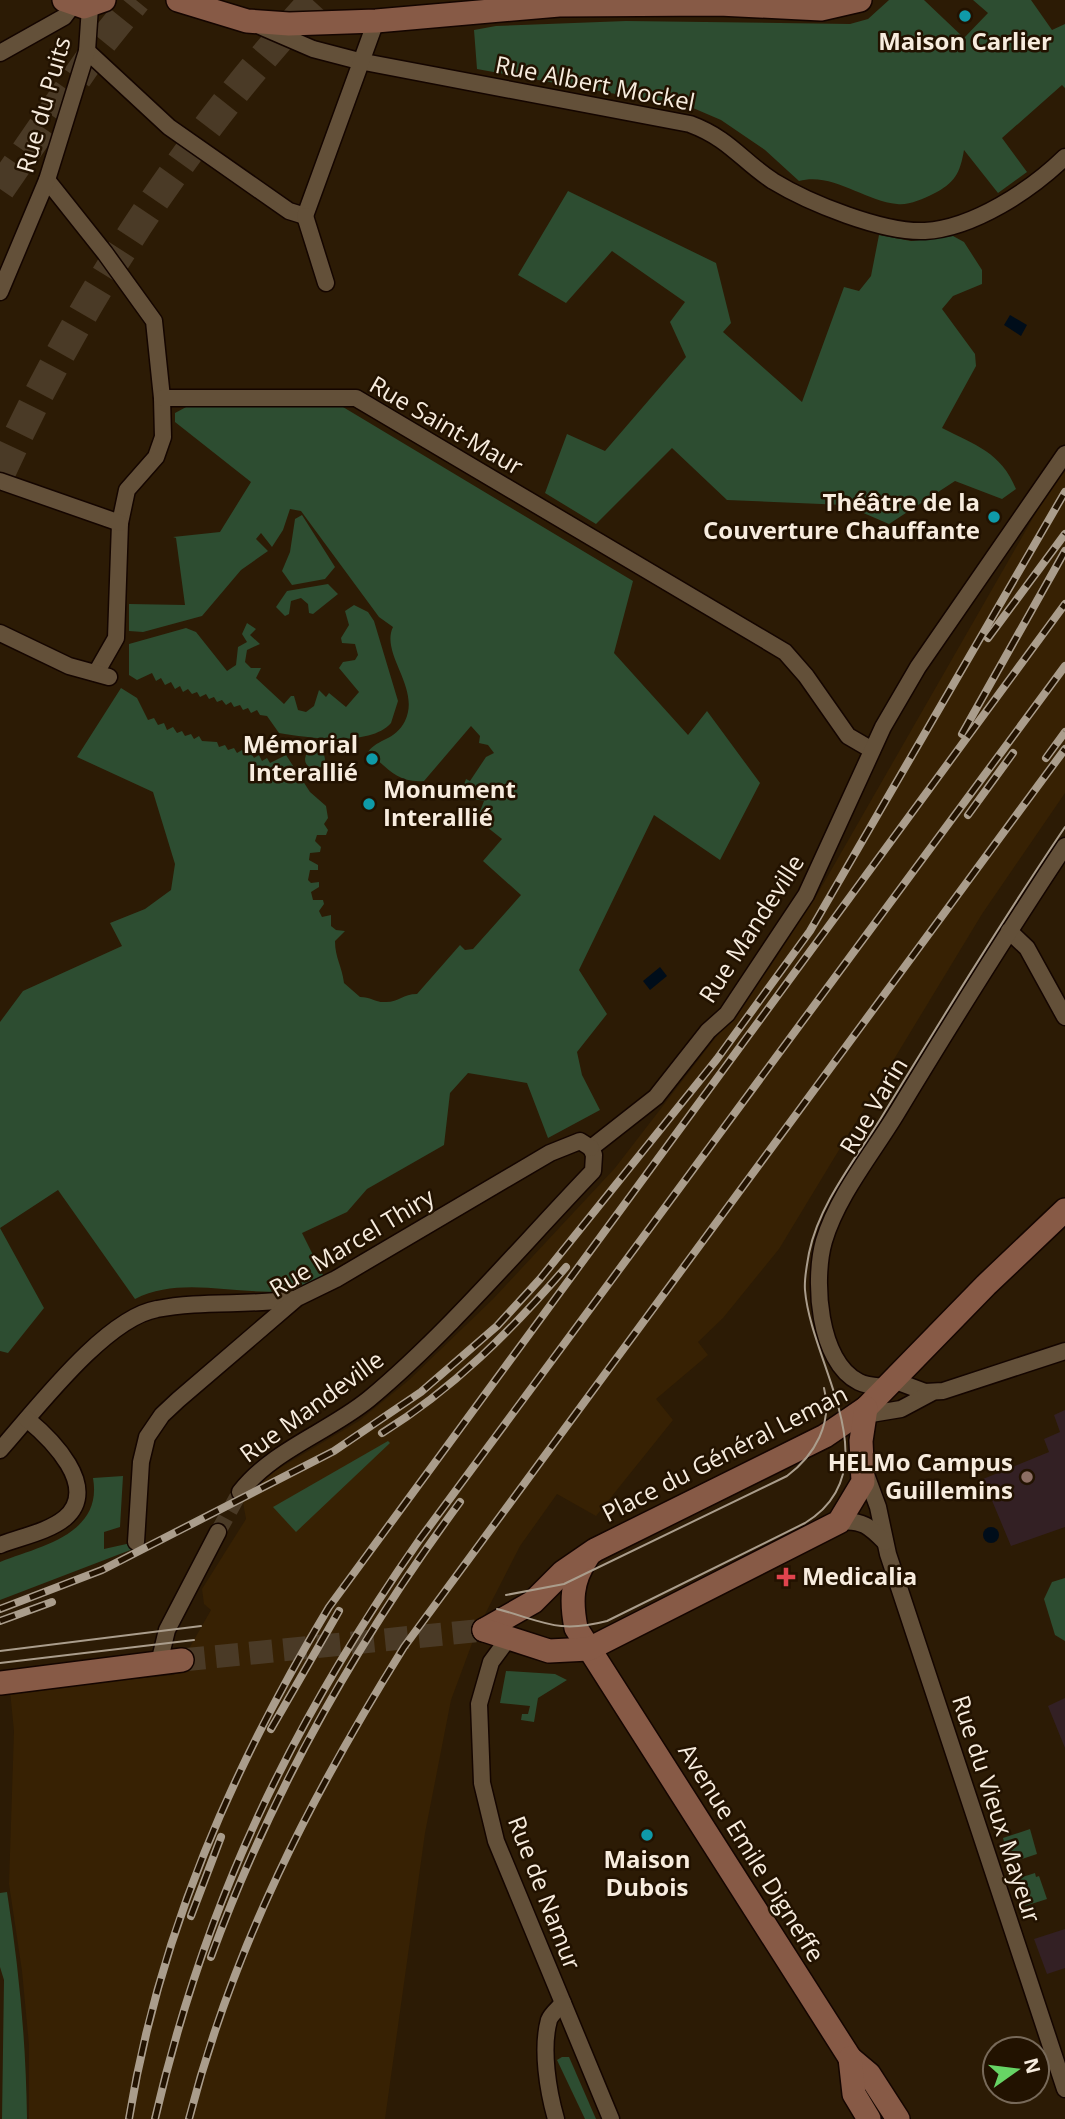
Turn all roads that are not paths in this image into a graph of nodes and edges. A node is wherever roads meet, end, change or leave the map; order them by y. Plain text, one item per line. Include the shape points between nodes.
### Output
1 (178, 0) edge
2 (860, 0) edge
3 (83, 3) edge
4 (247, 21) junction
5 (376, 21) junction
6 (87, 51) junction
7 (0, 53) edge
8 (359, 61) junction
9 (1065, 157) edge
10 (47, 180) junction
11 (305, 216) junction
12 (327, 283) dead end
13 (0, 292) edge
14 (162, 398) junction
15 (1065, 454) edge
16 (0, 481) edge
17 (120, 523) junction
18 (0, 633) edge
19 (872, 750) junction
20 (1065, 846) edge
21 (1009, 931) junction
22 (1065, 1017) edge
23 (590, 1148) junction
24 (1065, 1210) edge
25 (297, 1298) junction
26 (1065, 1351) edge
27 (889, 1383) junction
28 (931, 1393) junction
29 (865, 1411) junction
30 (27, 1419) junction
31 (0, 1450) edge
32 (864, 1468) junction
33 (240, 1492) tunnel mouth
34 (839, 1522) junction
35 (218, 1532) tunnel mouth
36 (136, 1542) dead end
37 (885, 1542) junction
38 (0, 1545) edge
39 (595, 1550) junction
40 (623, 1632) junction
41 (508, 1639) junction
42 (589, 1649) junction
43 (171, 1662) joint
44 (608, 1675) junction
45 (0, 1683) edge
46 (563, 2003) junction
47 (850, 2058) junction
48 (1065, 2089) edge
49 (556, 2119) edge
50 (611, 2119) edge
51 (869, 2119) edge
52 (898, 2119) edge

1 - 4 street
2 - 5 street via 821,9 583,4
3 - 6 street, Rue du Puits
3 - 7 street
4 - 5 street
4 - 8 street, Rue Albert Mockel via 313,49
5 - 8 street
6 - 10 street, Rue du Puits
6 - 11 street via 169,127 289,211
8 - 9 street, Rue Albert Mockel via 690,124 716,134 777,183 819,203 905,229 941,228 985,212 1036,183
8 - 11 street
10 - 13 street, Rue du Puits
10 - 14 street via 154,321
11 - 12 street
14 - 17 street via 163,437 156,457 128,490
14 - 19 street, Rue Saint-Maur via 356,398 785,652 848,736
15 - 19 street, Rue Mandeville via 918,667
16 - 17 street
17 - 18 street via 116,638 103,675 68,666
19 - 23 street, Rue Mandeville via 811,886 727,1014 656,1097
20 - 21 street, Rue Varin
21 - 22 street via 1027,948
21 - 27 street, Rue Varin via 837,1210 824,1242 817,1287 839,1363 858,1381
23 - 25 street, Rue Marcel Thiry via 580,1141 550,1153
23 - 33 street, Rue Mandeville via 593,1171 402,1370 348,1414 258,1471
24 - 27 street
25 - 30 street via 157,1308 134,1317 69,1372
25 - 36 street, Rue Marcel Thiry via 153,1427 141,1462
26 - 28 street
27 - 28 street, Rue Varin
27 - 29 street
28 - 29 street via 901,1409
29 - 32 street, Place du Général Leman
29 - 39 street, Place du Général Leman via 825,1436
30 - 31 street
30 - 38 street via 66,1458 75,1480 74,1504 70,1513 53,1525
32 - 34 street, Place du Général Leman via 860,1490
32 - 37 street, Place du Général Leman
34 - 37 street via 864,1523
34 - 40 street, Place du Général Leman
35 - 43 street via 167,1630
37 - 48 street, Rue du Vieux Mayeur
39 - 41 street, Place du Général Leman via 563,1572 533,1602 484,1630
39 - 42 street, Place du Général Leman via 578,1572 572,1598 576,1628
40 - 42 street, Place du Général Leman
40 - 44 street via 608,1657
41 - 42 street, Place du Général Leman via 549,1651
41 - 46 street, Rue de Namur via 491,1662 478,1704 482,1783 496,1841
42 - 44 street, Avenue Emile Digneffe
43 - 45 street
44 - 47 street, Avenue Emile Digneffe
46 - 49 street, Rue de Namur via 550,2019 546,2066
46 - 50 street, Rue de Namur
47 - 51 street, Avenue Emile Digneffe via 854,2094
47 - 52 street, Avenue Emile Digneffe via 869,2074

